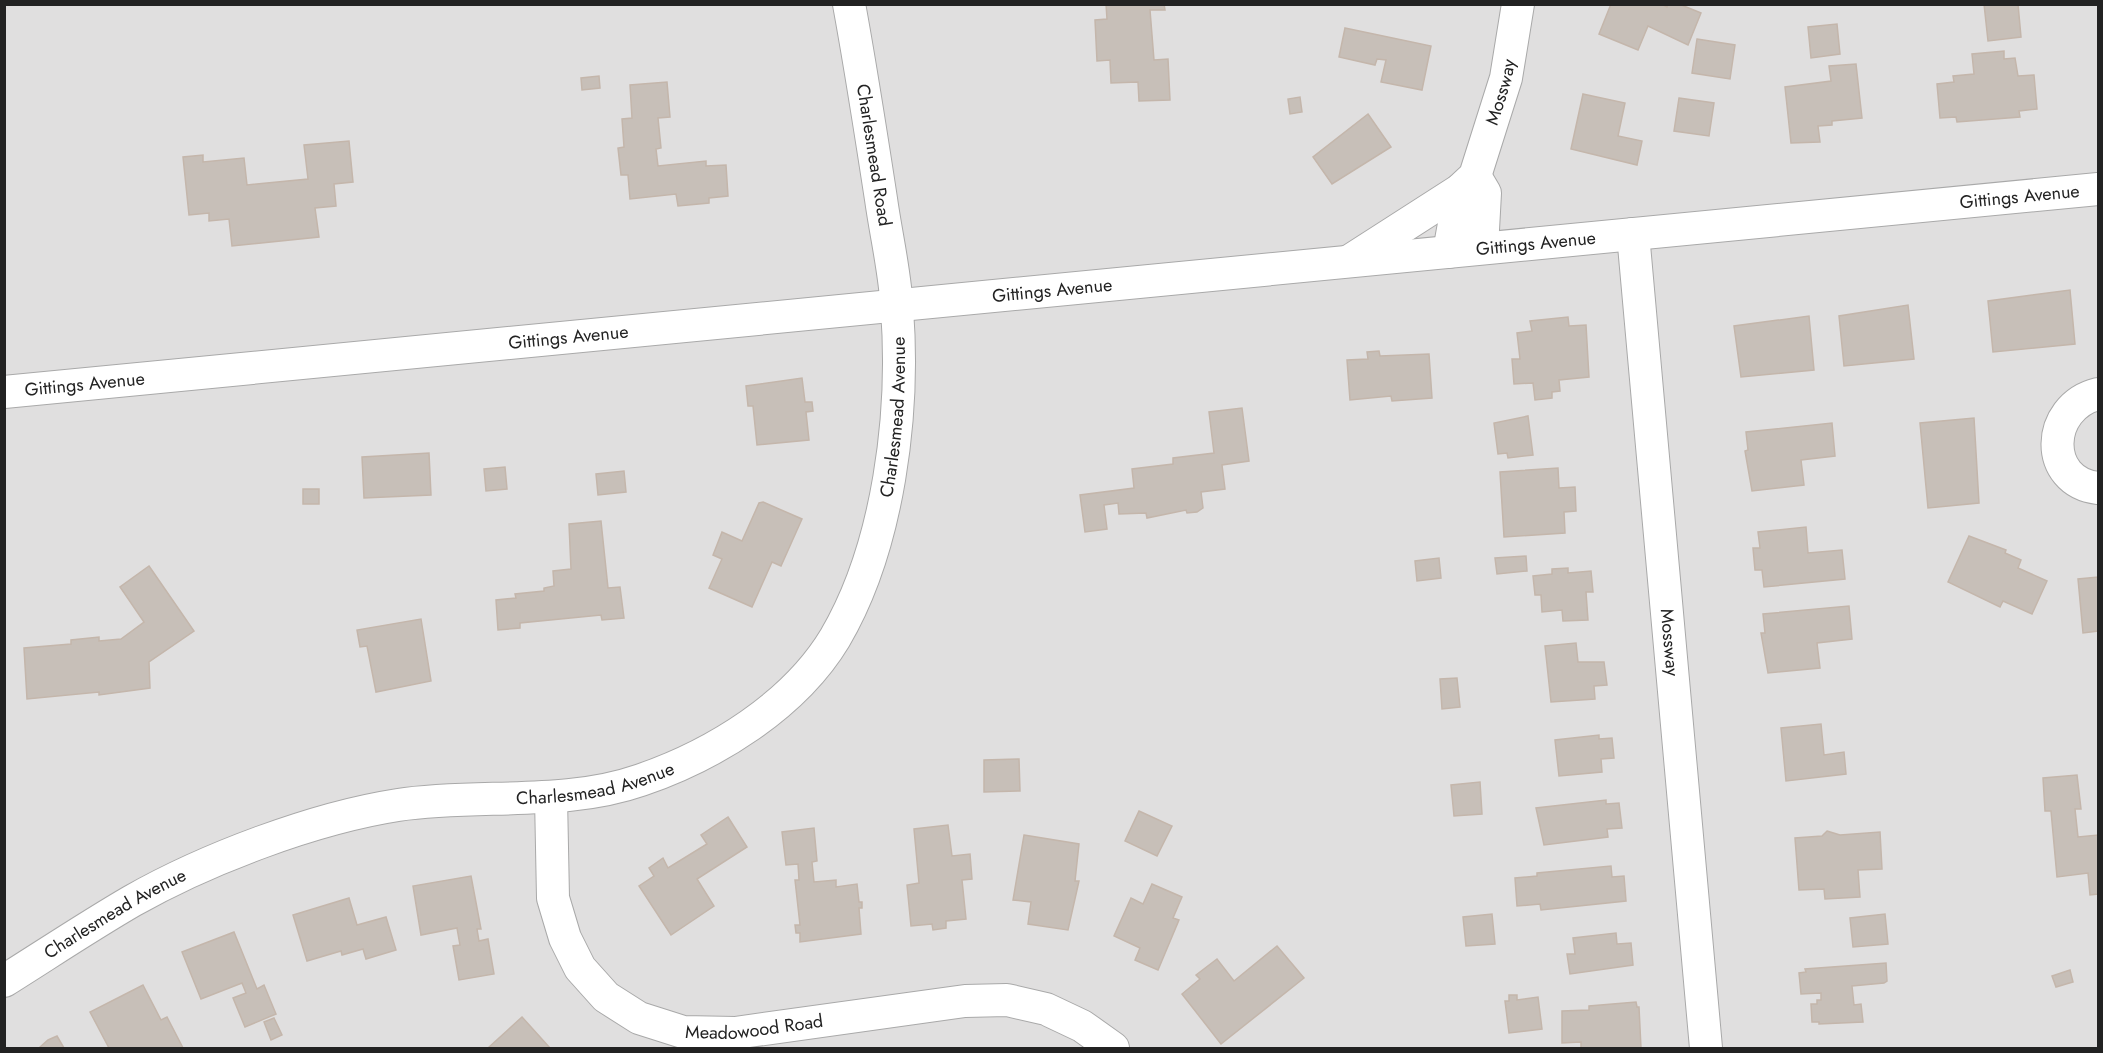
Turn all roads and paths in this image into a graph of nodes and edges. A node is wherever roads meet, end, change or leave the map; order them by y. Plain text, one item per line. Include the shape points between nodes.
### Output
1 (849, 4) edge
2 (1518, 4) edge
3 (1468, 183) junction
4 (2098, 189) edge
5 (1634, 234) junction
6 (1482, 248) junction
7 (1449, 252) junction
8 (1348, 262) junction
9 (897, 305) junction
10 (4, 392) edge
11 (2098, 394) edge
12 (2098, 488) edge
13 (551, 797) junction
14 (4, 981) edge
15 (1113, 1048) edge
16 (1706, 1048) edge

1 - 9 street, Charlesmead Road
2 - 3 street, Mossway via 1506,78
3 - 6 street via 1485,194
3 - 7 street, Mossway
3 - 8 street
4 - 5 street, Gittings Avenue
5 - 6 street, Gittings Avenue
5 - 16 street, Mossway
6 - 7 street, Gittings Avenue
7 - 8 street, Gittings Avenue
8 - 9 street, Gittings Avenue
9 - 10 street, Gittings Avenue
9 - 13 street, Charlesmead Avenue via 896,414 886,494 857,594 834,640 799,684 730,738 639,781
11 - 12 street via 2085,397 2062,418 2057,447 2063,465 2075,479
13 - 14 street, Charlesmead Avenue via 457,798 404,804 304,829 231,856 134,900
13 - 15 street, Meadowood Road via 553,898 565,938 580,968 606,996 639,1018 682,1032 735,1033 965,1001 1007,1000 1046,1009 1083,1026

